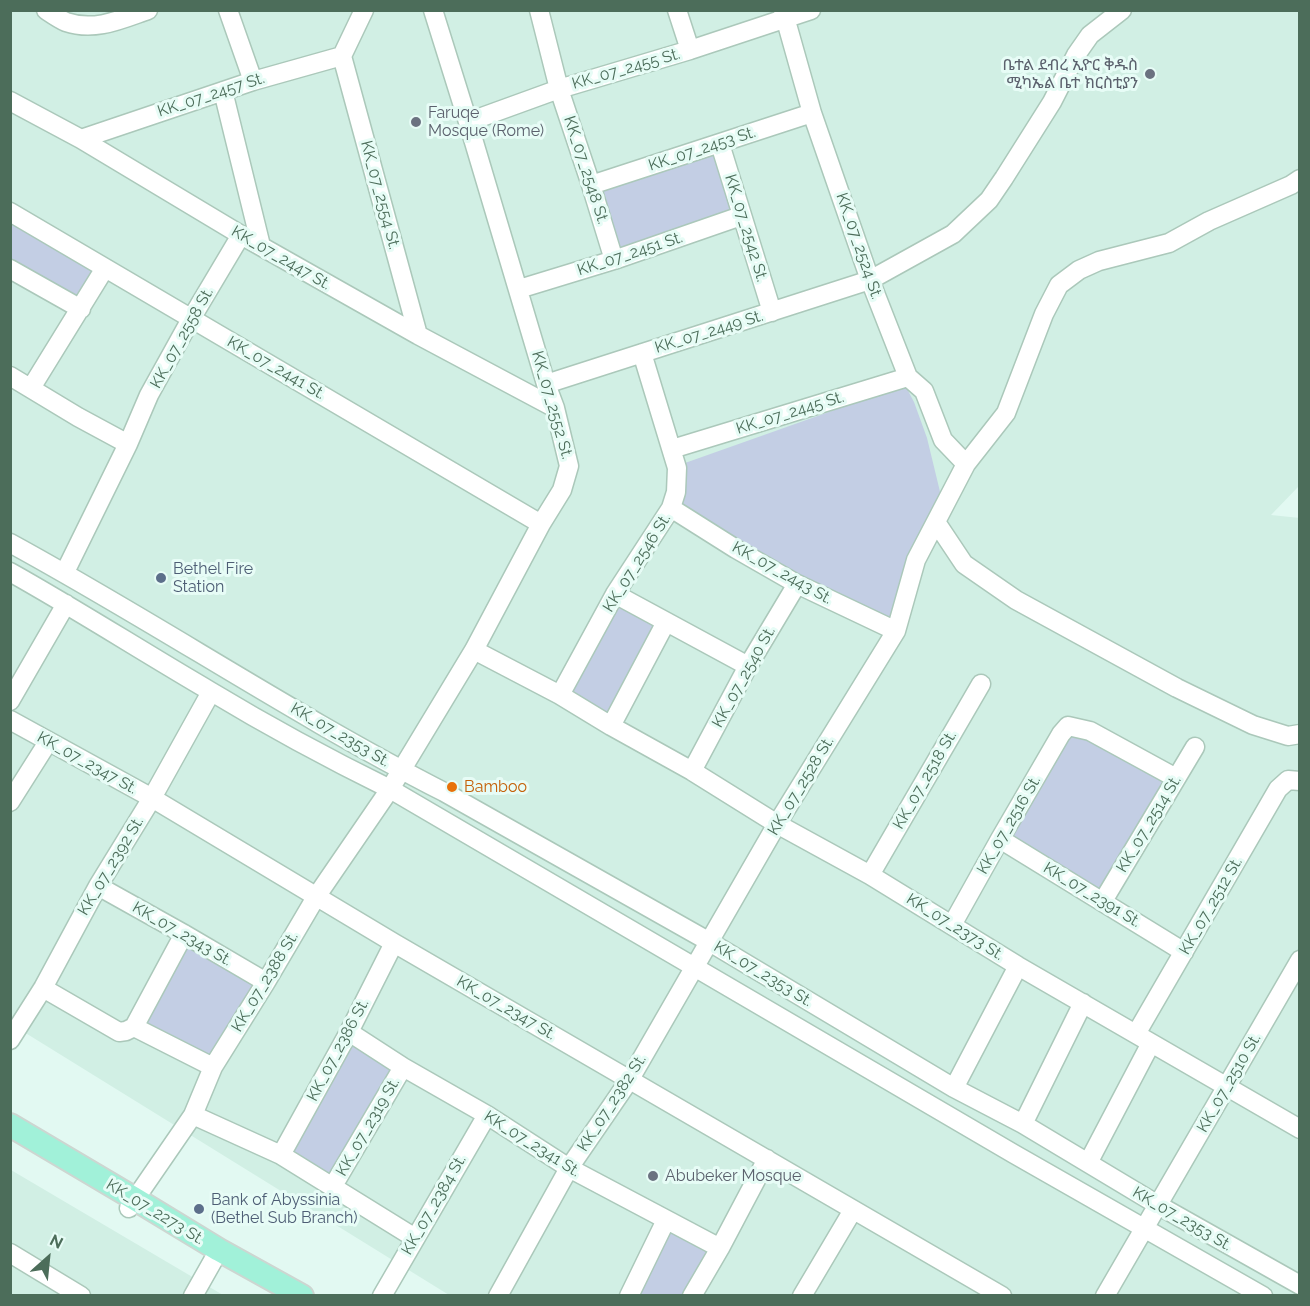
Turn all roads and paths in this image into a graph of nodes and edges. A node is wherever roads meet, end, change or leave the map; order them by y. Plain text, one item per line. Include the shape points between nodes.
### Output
1 (46, 10) edge
2 (148, 10) edge
3 (228, 10) edge
4 (364, 10) edge
5 (434, 10) edge
6 (539, 10) edge
7 (677, 10) edge
8 (811, 10) edge
9 (1122, 10) edge
10 (784, 15) edge
11 (690, 50) junction
12 (342, 56) junction
13 (253, 81) junction
14 (560, 88) junction
15 (223, 91) junction
16 (10, 101) edge
17 (813, 113) junction
18 (468, 122) junction
19 (81, 139) junction
20 (720, 144) junction
21 (1299, 179) edge
22 (591, 184) junction
23 (10, 212) edge
24 (741, 216) junction
25 (241, 235) junction
26 (261, 246) junction
27 (614, 260) junction
28 (105, 268) junction
29 (10, 269) edge
30 (870, 280) junction
31 (519, 289) junction
32 (81, 309) junction
33 (772, 312) junction
34 (191, 319) junction
35 (418, 335) junction
36 (642, 353) junction
37 (10, 376) edge
38 (908, 377) junction
39 (546, 384) junction
40 (31, 388) junction
41 (555, 408) junction
42 (128, 444) junction
43 (672, 449) junction
44 (966, 464) junction
45 (671, 508) junction
46 (936, 522) junction
47 (541, 524) junction
48 (10, 543) edge
49 (10, 572) edge
50 (65, 572) junction
51 (797, 584) junction
52 (615, 594) junction
53 (104, 595) junction
54 (66, 604) junction
55 (90, 618) junction
56 (666, 621) junction
57 (896, 632) junction
58 (474, 650) junction
59 (748, 666) junction
60 (981, 684) dead end
61 (211, 692) junction
62 (560, 694) junction
63 (10, 702) edge
64 (10, 720) edge
65 (610, 726) junction
66 (1299, 734) edge
67 (48, 742) junction
68 (1195, 747) dead end
69 (401, 770) junction
70 (692, 771) junction
71 (1176, 778) junction
72 (1294, 780) edge
73 (390, 789) junction
74 (152, 798) junction
75 (10, 802) edge
76 (777, 824) junction
77 (1000, 839) junction
78 (870, 875) junction
79 (98, 886) junction
80 (316, 897) junction
81 (1102, 901) junction
82 (952, 925) junction
83 (184, 934) junction
84 (708, 941) junction
85 (394, 944) junction
86 (1184, 952) junction
87 (1299, 960) edge
88 (1018, 966) junction
89 (694, 967) junction
90 (266, 982) junction
91 (43, 988) junction
92 (1083, 1003) junction
93 (18, 1013) edge
94 (134, 1027) junction
95 (349, 1032) junction
96 (1144, 1038) junction
97 (10, 1040) edge
98 (213, 1067) junction
99 (403, 1067) junction
100 (630, 1079) junction
101 (1226, 1087) junction
102 (954, 1088) junction
103 (193, 1115) junction
104 (487, 1115) junction
105 (1023, 1124) junction
106 (10, 1125) edge
107 (1299, 1129) edge
108 (10, 1137) edge
109 (280, 1155) junction
110 (767, 1159) junction
111 (1088, 1163) junction
112 (569, 1168) junction
113 (333, 1186) junction
114 (132, 1203) junction
115 (1158, 1206) junction
116 (853, 1210) junction
117 (666, 1220) junction
118 (1144, 1228) junction
119 (415, 1238) junction
120 (720, 1248) junction
121 (10, 1253) edge
122 (217, 1255) junction
123 (1299, 1285) edge
124 (76, 1294) edge
125 (193, 1296) edge
126 (276, 1296) edge
127 (302, 1296) edge
128 (382, 1296) edge
129 (498, 1296) edge
130 (629, 1296) edge
131 (692, 1296) edge
132 (802, 1296) edge
133 (1002, 1296) edge
134 (1105, 1296) edge
135 (1263, 1296) edge

1 - 2 street via 66,22 86,26 106,25
3 - 13 street
4 - 12 street
5 - 18 street, KK_07_2552 St.
6 - 14 street, KK_07_2548 St.
7 - 11 street
8 - 10 street, KK_07_2455 St.
9 - 30 street, KK_07_2449 St. via 1090,35 988,200 953,234
10 - 11 street, KK_07_2455 St.
10 - 17 street, KK_07_2524 St.
11 - 14 street, KK_07_2455 St.
12 - 13 street, KK_07_2457 St.
12 - 35 street, KK_07_2554 St.
13 - 15 street, KK_07_2457 St.
14 - 18 street, KK_07_2455 St.
14 - 22 street, KK_07_2548 St.
15 - 19 street, KK_07_2457 St.
15 - 26 street
16 - 19 street, KK_07_2447 St.
17 - 20 street, KK_07_2453 St.
17 - 30 street, KK_07_2524 St.
18 - 31 street, KK_07_2552 St.
19 - 25 street, KK_07_2447 St.
20 - 22 street, KK_07_2453 St.
20 - 24 street, KK_07_2542 St.
21 - 44 street, KK_07_2528 St. via 1169,243 1099,261 1059,285 1006,413
22 - 27 street, KK_07_2548 St.
23 - 28 street, KK_07_2441 St.
24 - 27 street, KK_07_2451 St.
24 - 33 street, KK_07_2542 St.
25 - 26 street, KK_07_2447 St.
25 - 34 street, KK_07_2558 St.
26 - 35 street, KK_07_2447 St.
27 - 31 street, KK_07_2451 St.
28 - 32 street
28 - 34 street, KK_07_2441 St.
29 - 32 street
30 - 33 street, KK_07_2449 St.
30 - 38 street, KK_07_2524 St.
31 - 39 street, KK_07_2552 St.
32 - 40 street
33 - 36 street, KK_07_2449 St.
34 - 42 street, KK_07_2558 St.
34 - 47 street, KK_07_2441 St.
35 - 41 street, KK_07_2447 St.
36 - 39 street, KK_07_2449 St.
36 - 43 street, KK_07_2546 St.
37 - 40 street
38 - 43 street, KK_07_2445 St.
38 - 44 street, KK_07_2524 St. via 924,391 943,440
39 - 41 street, KK_07_2552 St.
40 - 42 street
41 - 47 street, KK_07_2552 St. via 569,466 562,490
42 - 50 street, KK_07_2558 St.
43 - 45 street, KK_07_2546 St. via 677,468
44 - 46 street, KK_07_2528 St.
45 - 51 street, KK_07_2443 St.
45 - 52 street, KK_07_2546 St.
46 - 57 street, KK_07_2528 St. via 916,560
46 - 66 street via 964,564 1016,600 1253,725 1288,736
47 - 58 street, KK_07_2552 St.
48 - 50 street, KK_07_2353 St.
49 - 54 street, KK_07_2353 St.
50 - 53 street, KK_07_2353 St.
51 - 57 street, KK_07_2443 St.
51 - 59 street, KK_07_2540 St.
52 - 56 street
52 - 62 street, KK_07_2546 St.
53 - 55 street
53 - 69 street, KK_07_2353 St.
54 - 55 street, KK_07_2353 St.
54 - 63 street
55 - 61 street, KK_07_2353 St.
56 - 59 street
56 - 65 street
57 - 76 street, KK_07_2528 St.
58 - 62 street, KK_07_2373 St.
58 - 69 street, KK_07_2552 St.
59 - 70 street, KK_07_2540 St.
60 - 78 street, KK_07_2518 St.
61 - 73 street, KK_07_2353 St.
61 - 74 street, KK_07_2392 St.
62 - 65 street, KK_07_2373 St.
64 - 67 street, KK_07_2347 St.
65 - 70 street, KK_07_2373 St.
67 - 74 street, KK_07_2347 St.
67 - 75 street
68 - 71 street, KK_07_2514 St.
69 - 73 street, KK_07_2388 St.
69 - 84 street, KK_07_2353 St.
70 - 76 street, KK_07_2373 St.
71 - 77 street, KK_07_2516 St. via 1090,731 1068,726
71 - 81 street, KK_07_2514 St.
72 - 86 street, KK_07_2512 St. via 1278,789
73 - 80 street, KK_07_2388 St.
73 - 89 street, KK_07_2353 St.
74 - 79 street, KK_07_2392 St.
74 - 80 street, KK_07_2347 St.
76 - 78 street, KK_07_2373 St.
76 - 84 street, KK_07_2528 St.
77 - 81 street, KK_07_2391 St.
77 - 82 street, KK_07_2516 St.
78 - 82 street, KK_07_2373 St.
79 - 83 street, KK_07_2343 St.
79 - 91 street, KK_07_2392 St.
80 - 85 street, KK_07_2347 St.
80 - 90 street, KK_07_2388 St.
81 - 86 street, KK_07_2391 St.
82 - 88 street, KK_07_2373 St.
83 - 90 street, KK_07_2343 St.
83 - 94 street
84 - 89 street, KK_07_2382 St.
84 - 102 street, KK_07_2353 St.
85 - 95 street, KK_07_2386 St.
85 - 100 street, KK_07_2347 St.
86 - 96 street, KK_07_2512 St.
87 - 101 street, KK_07_2510 St.
88 - 92 street, KK_07_2373 St.
88 - 102 street
89 - 100 street, KK_07_2382 St.
89 - 118 street, KK_07_2353 St.
90 - 98 street, KK_07_2388 St.
91 - 93 street, KK_07_2392 St.
91 - 94 street via 119,1032
92 - 96 street, KK_07_2373 St.
92 - 105 street
93 - 97 street, KK_07_2392 St.
94 - 98 street
95 - 99 street, KK_07_2341 St.
95 - 109 street, KK_07_2386 St.
96 - 101 street, KK_07_2373 St.
96 - 111 street, KK_07_2512 St.
98 - 103 street, KK_07_2388 St.
99 - 104 street, KK_07_2341 St.
99 - 113 street, KK_07_2319 St.
100 - 110 street, KK_07_2347 St.
100 - 112 street, KK_07_2382 St.
101 - 107 street, KK_07_2373 St.
101 - 115 street, KK_07_2510 St.
102 - 105 street, KK_07_2353 St.
103 - 109 street
103 - 114 street, KK_07_2388 St.
104 - 112 street, KK_07_2341 St.
104 - 119 street, KK_07_2384 St.
105 - 111 street, KK_07_2353 St.
106 - 114 main road, KK_07_2273 St.
108 - 114 main road, KK_07_2273 St.
109 - 113 street
110 - 116 street, KK_07_2347 St.
110 - 120 street
111 - 115 street, KK_07_2353 St.
112 - 117 street, KK_07_2341 St.
112 - 129 street, KK_07_2382 St.
113 - 119 street
114 - 122 main road, KK_07_2273 St.
115 - 118 street, KK_07_2510 St.
115 - 123 street, KK_07_2353 St.
116 - 132 street
116 - 133 street, KK_07_2347 St.
117 - 120 street, KK_07_2341 St.
117 - 130 street
118 - 134 street, KK_07_2510 St.
118 - 135 street, KK_07_2353 St.
119 - 128 street, KK_07_2384 St.
120 - 131 street
121 - 124 street
122 - 125 street
122 - 126 main road, KK_07_2273 St.
122 - 127 main road, KK_07_2273 St.

